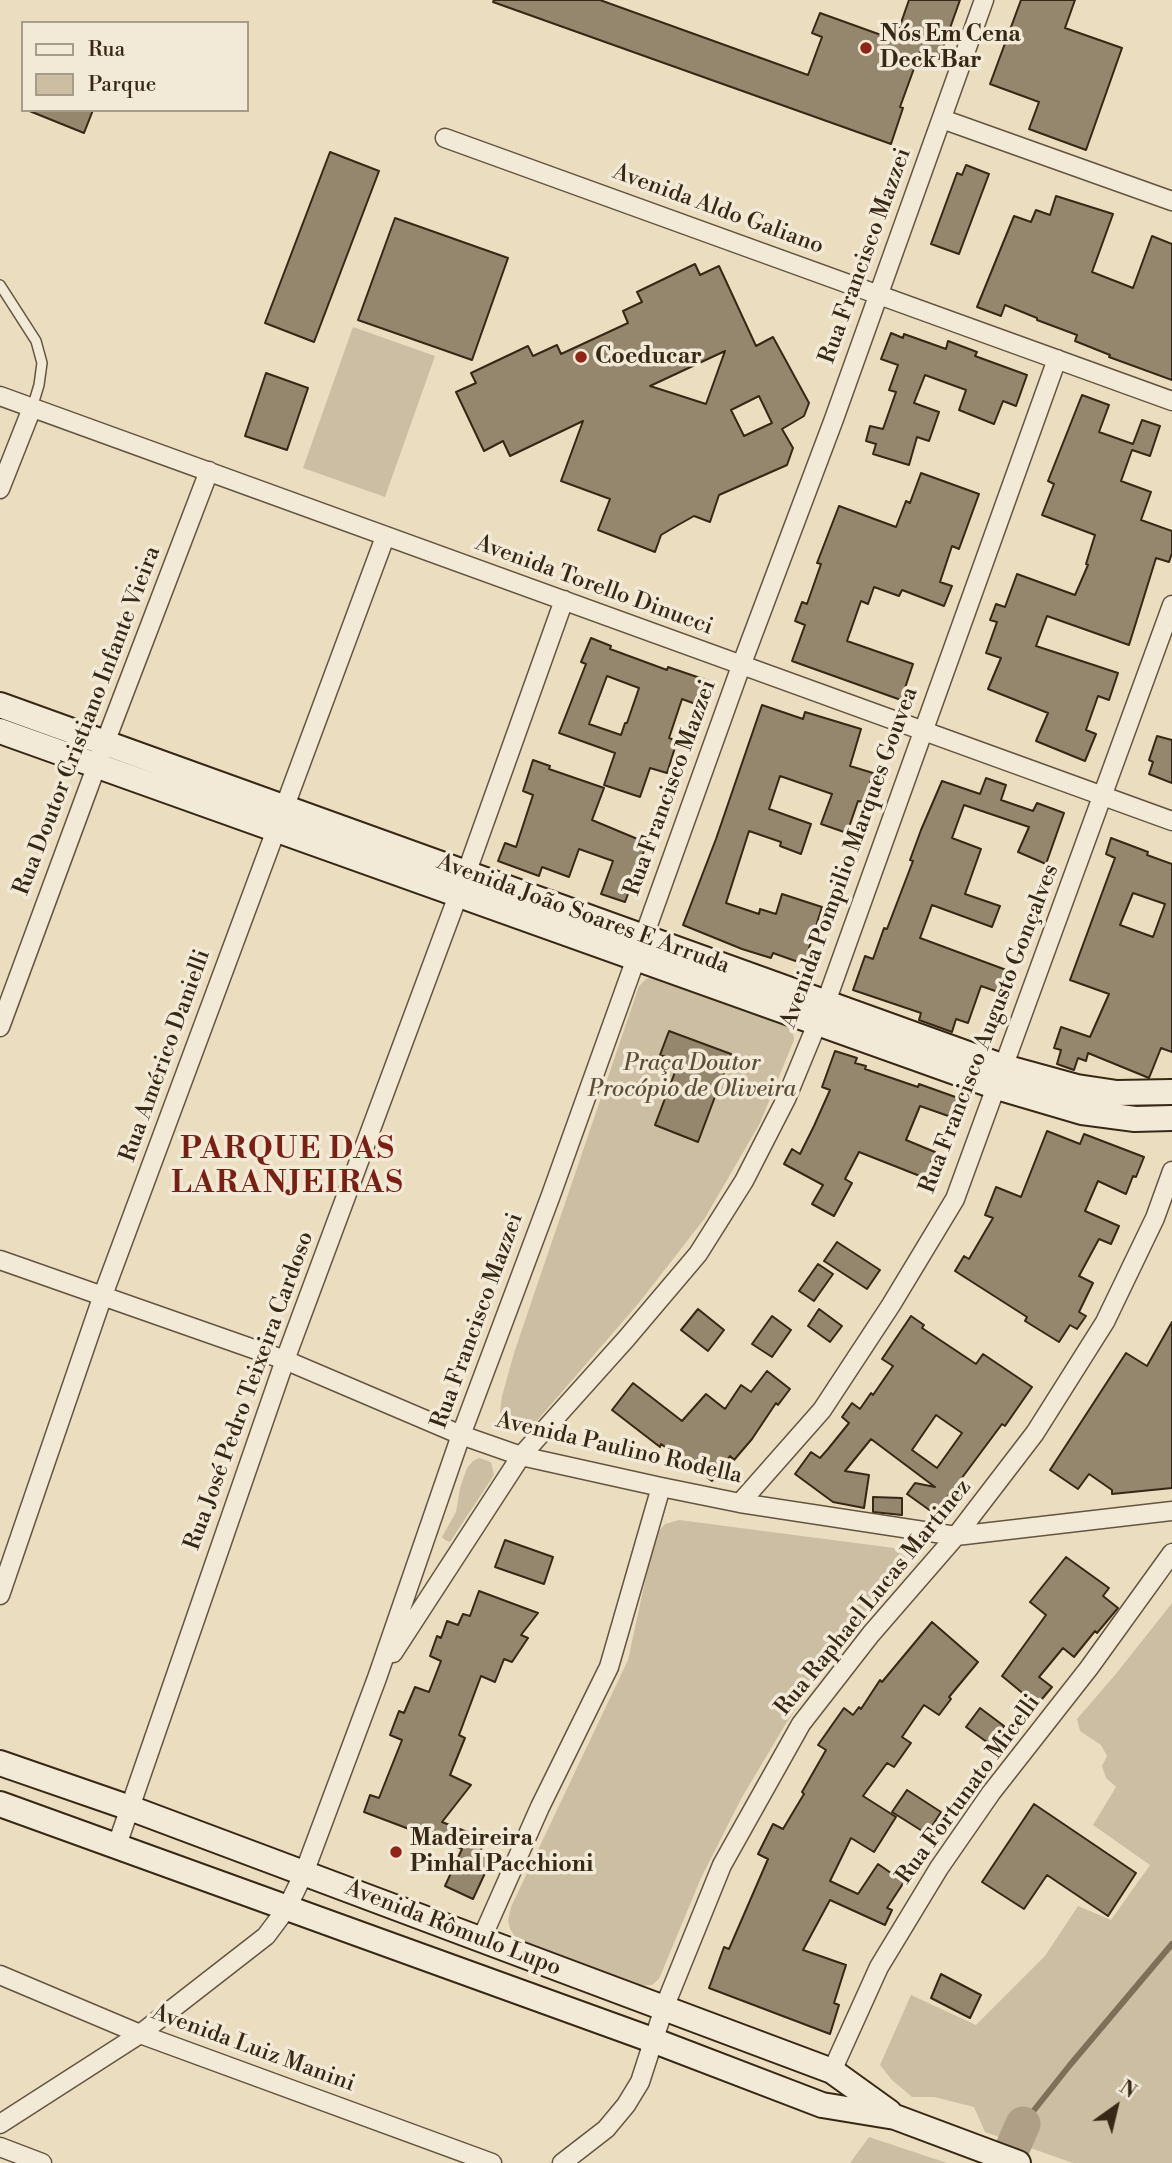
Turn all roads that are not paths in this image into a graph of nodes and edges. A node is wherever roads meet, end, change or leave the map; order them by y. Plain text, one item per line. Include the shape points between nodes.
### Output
1 (984, 0) edge
2 (942, 119) junction
3 (444, 138) dead end
4 (1172, 201) edge
5 (0, 285) edge
6 (879, 293) junction
7 (1057, 359) junction
8 (0, 396) edge
9 (1172, 401) edge
10 (32, 408) junction
11 (209, 471) junction
12 (0, 489) edge
13 (385, 537) junction
14 (564, 600) junction
15 (1172, 605) edge
16 (741, 666) junction
17 (0, 705) edge
18 (922, 730) junction
19 (0, 731) edge
20 (101, 754) junction
21 (1103, 797) junction
22 (284, 806) junction
23 (1172, 821) edge
24 (276, 830) junction
25 (462, 884) junction
26 (640, 947) junction
27 (822, 1012) junction
28 (0, 1027) edge
29 (1001, 1077) junction
30 (1172, 1092) edge
31 (1172, 1118) edge
32 (1172, 1171) edge
33 (0, 1260) edge
34 (103, 1295) junction
35 (285, 1360) junction
36 (461, 1435) junction
37 (521, 1456) junction
38 (661, 1487) junction
39 (740, 1503) junction
40 (1172, 1511) edge
41 (956, 1536) junction
42 (1172, 1553) edge
43 (0, 1595) edge
44 (377, 1678) junction
45 (0, 1763) edge
46 (0, 1804) edge
47 (130, 1808) junction
48 (117, 1845) junction
49 (304, 1873) junction
50 (287, 1908) junction
51 (481, 1940) junction
52 (0, 1975) edge
53 (664, 2008) junction
54 (140, 2034) junction
55 (655, 2041) junction
56 (832, 2071) junction
57 (895, 2117) junction
58 (0, 2124) edge
59 (0, 2147) edge
60 (42, 2163) edge
61 (492, 2163) edge
62 (562, 2163) edge
63 (1018, 2163) edge

1 - 2 street, Rua Francisco Mazzei
2 - 4 street
2 - 6 street, Rua Francisco Mazzei
3 - 6 street, Avenida Aldo Galiano
5 - 10 lane via 36,341 43,363
6 - 7 street, Avenida Aldo Galiano
6 - 16 street, Rua Francisco Mazzei
7 - 9 street, Avenida Aldo Galiano
7 - 18 street, Avenida Pompilio Marques Gouvea
8 - 10 street, Avenida Torello Dinucci
10 - 11 street, Avenida Torello Dinucci
10 - 12 street
11 - 13 street, Avenida Torello Dinucci
11 - 20 street, Rua Doutor Cristiano Infante Vieira
13 - 14 street, Avenida Torello Dinucci
13 - 22 street, Rua Américo Danielli
14 - 16 street, Avenida Torello Dinucci
14 - 25 street, Rua José Pedro Teixeira Cardoso
15 - 21 street, Rua Francisco Augusto Gonçalves
16 - 18 street, Avenida Torello Dinucci
16 - 26 street, Rua Francisco Mazzei
17 - 20 street, Avenida João Soares E Arruda
18 - 21 street, Avenida Torello Dinucci
18 - 27 street, Avenida Pompilio Marques Gouvea
19 - 20 street, Avenida João Soares E Arruda
20 - 22 street, Avenida João Soares E Arruda
20 - 24 street, Avenida João Soares E Arruda
20 - 28 street, Rua Doutor Cristiano Infante Vieira
21 - 23 street, Avenida Torello Dinucci
21 - 29 street, Rua Francisco Augusto Gonçalves
22 - 24 street, Rua Américo Danielli
22 - 25 street, Avenida João Soares E Arruda
24 - 25 street, Avenida João Soares E Arruda
24 - 34 street, Rua Américo Danielli
25 - 26 street, Avenida João Soares E Arruda
25 - 35 street, Rua José Pedro Teixeira Cardoso
26 - 27 street, Avenida João Soares E Arruda
26 - 36 street, Rua Francisco Mazzei
27 - 29 street, Avenida João Soares E Arruda
27 - 37 street, Avenida Pompilio Marques Gouvea via 786,1099 698,1254
29 - 30 street, Avenida João Soares E Arruda via 1104,1091
29 - 31 street, Avenida João Soares E Arruda via 1082,1112
29 - 39 street, Rua Francisco Augusto Gonçalves via 955,1199 891,1305 822,1410
32 - 41 street, Rua Raphael Lucas Martinez via 1155,1218 1105,1322 1035,1433
33 - 34 street, Avenida Paulino Rodella
34 - 35 street, Avenida Paulino Rodella
34 - 43 street, Rua Américo Danielli
35 - 36 street, Avenida Paulino Rodella
35 - 47 street, Rua José Pedro Teixeira Cardoso
36 - 37 street, Avenida Paulino Rodella
36 - 44 street, Rua Francisco Mazzei
37 - 38 street, Avenida Paulino Rodella
37 - 44 street, Avenida Pompilio Marques Gouvea
38 - 39 street, Avenida Paulino Rodella
38 - 51 street via 610,1667
39 - 41 street, Avenida Paulino Rodella
40 - 41 street, Avenida Paulino Rodella
41 - 53 street, Rua Raphael Lucas Martinez via 801,1724 722,1865
42 - 56 street, Rua Fortunato Micelli via 939,1868 879,1967
44 - 49 street, Rua Francisco Mazzei
45 - 47 street, Avenida Rômulo Lupo
46 - 48 street, Avenida Rômulo Lupo
47 - 48 street, Rua José Pedro Teixeira Cardoso
47 - 49 street, Avenida Rômulo Lupo
48 - 50 street, Avenida Rômulo Lupo
49 - 50 street, Rua Francisco Mazzei
49 - 51 street, Avenida Rômulo Lupo
50 - 54 street, Rua Francisco Mazzei via 266,1936
50 - 55 street, Avenida Rômulo Lupo
51 - 53 street, Avenida Rômulo Lupo
52 - 54 street, Avenida Luiz Manini
53 - 55 street, Rua Raphael Lucas Martinez
53 - 56 street, Avenida Rômulo Lupo
54 - 58 street, Rua Francisco Mazzei
54 - 61 street, Avenida Luiz Manini
55 - 57 street, Avenida Rômulo Lupo via 822,2105
55 - 62 street, Rua Raphael Lucas Martinez via 626,2105 606,2129
56 - 57 street, Avenida Rômulo Lupo
57 - 63 street, Avenida Rômulo Lupo
59 - 60 street

